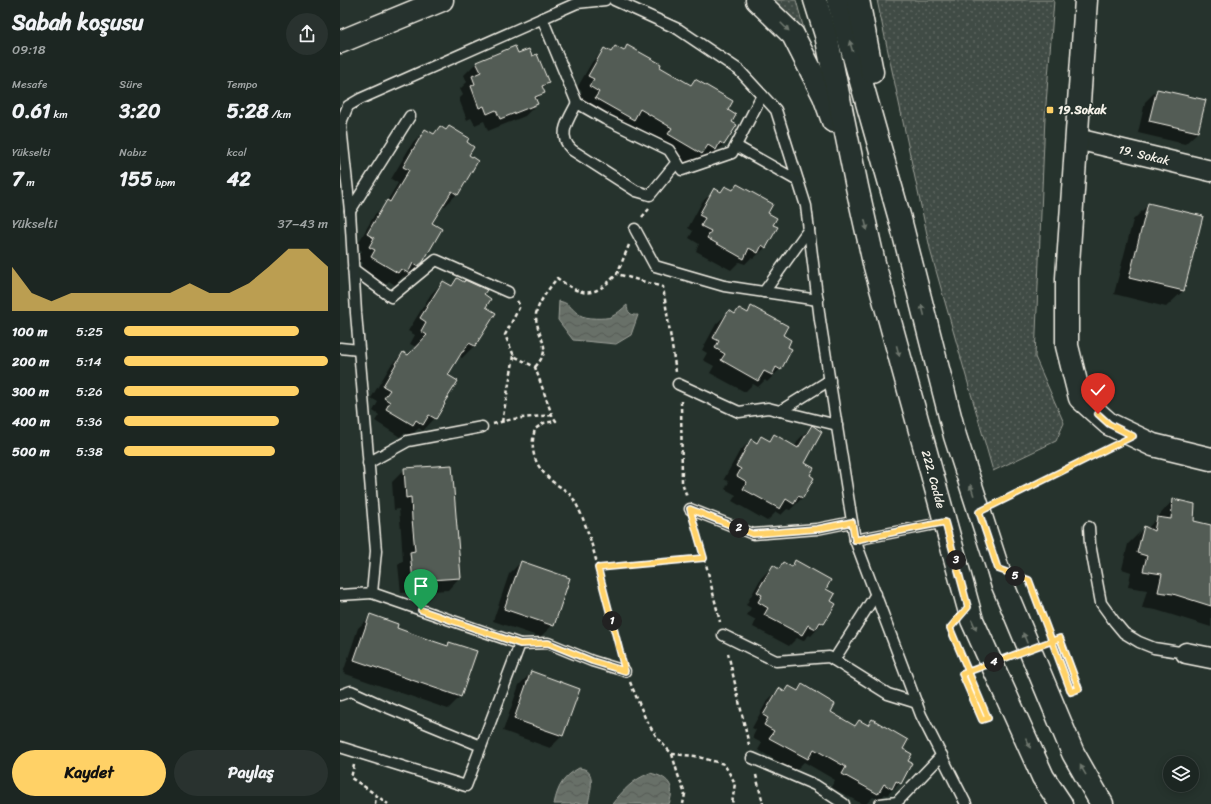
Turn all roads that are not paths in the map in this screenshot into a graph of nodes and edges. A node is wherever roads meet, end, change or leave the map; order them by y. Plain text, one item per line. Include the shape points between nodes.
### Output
1 (403, 0) edge
2 (442, 0) edge
3 (605, 0) edge
4 (614, 0) edge
5 (757, 0) edge
6 (815, 0) edge
7 (838, 0) edge
8 (858, 0) edge
9 (1086, 0) edge
10 (542, 18) junction
11 (340, 37) edge
12 (340, 42) edge
13 (762, 95) junction
14 (577, 103) junction
15 (410, 116) dead end
16 (341, 120) edge
17 (1076, 138) junction
18 (736, 146) junction
19 (677, 162) junction
20 (1211, 171) edge
21 (798, 182) junction
22 (857, 187) junction
23 (350, 211) junction
24 (900, 219) junction
25 (635, 229) dead end
26 (809, 229) junction
27 (353, 269) junction
28 (508, 292) road end
29 (764, 292) junction
30 (818, 300) junction
31 (340, 348) edge
32 (359, 350) junction
33 (830, 380) junction
34 (678, 384) dead end
35 (780, 411) junction
36 (837, 425) junction
37 (482, 427) road end
38 (1211, 459) edge
39 (368, 463) junction
40 (690, 509) road end
41 (852, 522) junction
42 (945, 522) junction
43 (1089, 527) dead end
44 (855, 540) junction
45 (372, 592) junction
46 (876, 594) junction
47 (340, 595) edge
48 (723, 635) road end
49 (520, 644) junction
50 (1186, 653) joint
51 (1211, 658) edge
52 (834, 660) junction
53 (625, 671) road end
54 (340, 695) edge
55 (917, 703) junction
56 (481, 746) junction
57 (340, 747) edge
58 (942, 755) junction
59 (752, 758) road end
60 (844, 804) edge
61 (886, 804) edge
62 (966, 804) edge
63 (1061, 804) edge
64 (1102, 804) edge

1 - 11 main road
2 - 12 main road
3 - 10 lane via 577,3
4 - 13 lane via 678,29 739,70
5 -> 22 main road via 793,35 824,96
6 - 22 main road via 826,35
24 -> 7 main road
8 - 24 main road
9 - 17 main road
10 - 14 lane
10 - 16 lane via 360,99 348,106
13 - 18 lane
13 - 21 lane via 776,110
14 - 19 lane via 670,150
14 - 19 lane via 565,129 566,145 623,184 650,195
15 - 23 lane
16 - 23 lane
17 - 20 street, 19. Sokak
17 - 38 main road via 1067,278 1067,346 1080,398 1109,424 1133,436 1153,445
18 - 19 lane via 732,153 682,170
18 - 21 lane
21 - 26 lane via 806,206
22 -> 42 main road, 222. Cadde via 874,263
23 - 27 lane
64 -> 24 main road via 1073,753 1002,583 955,436
25 - 29 lane via 655,266 724,286
26 - 29 lane
26 - 30 lane
27 - 28 lane via 391,297 436,260
27 - 32 lane
29 - 30 lane
30 - 33 lane
31 - 32 lane
32 - 39 lane
33 - 35 lane
33 - 36 lane
34 - 35 lane via 739,412 768,408
35 - 36 lane
36 - 41 lane
37 - 39 lane via 408,441
39 - 45 lane via 376,551
40 - 41 lane via 753,534 817,529
41 - 44 lane
42 - 44 lane
42 -> 63 main road, 222. Cadde via 972,620 1043,777
43 - 50 lane via 1101,603 1114,621 1124,633 1139,642 1154,648
44 - 46 lane
45 - 47 lane
45 - 49 lane
46 - 52 lane
46 - 55 lane
48 - 52 lane via 776,661 829,657
49 - 53 lane via 548,643
49 - 56 lane
50 - 51 street
52 - 55 lane via 888,694
54 - 56 lane via 351,691
55 - 58 lane
56 - 57 lane via 466,786
58 - 61 lane via 897,802
58 - 62 lane
59 - 60 lane via 815,785

